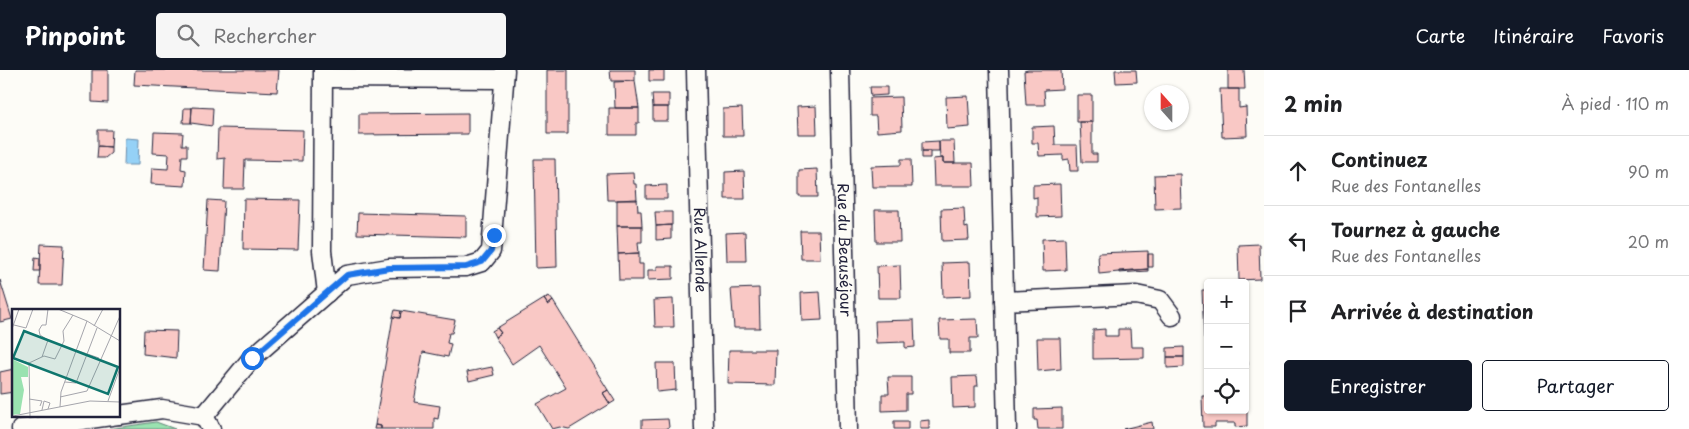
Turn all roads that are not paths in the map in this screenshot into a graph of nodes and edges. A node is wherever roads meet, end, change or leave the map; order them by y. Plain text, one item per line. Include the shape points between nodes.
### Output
1 (696, 70) edge
2 (840, 70) edge
3 (999, 70) edge
4 (323, 74) edge
5 (505, 74) edge
6 (327, 293) junction
7 (1004, 301) junction
8 (1172, 316) dead end
9 (120, 415) edge
10 (111, 416) edge
11 (208, 422) edge
12 (21, 429) edge
13 (704, 429) edge
14 (848, 429) edge
15 (1007, 429) edge

1 - 13 street, Rue Allende
2 - 14 street, Rue du Beauséjour
3 - 7 street
4 - 5 street
4 - 6 street via 322,251
5 - 6 street via 491,251 482,262 466,267 389,268 347,275
6 - 11 street via 252,358
7 - 8 street via 1136,295 1160,300
7 - 15 street
9 - 11 street via 162,409
10 - 12 street

